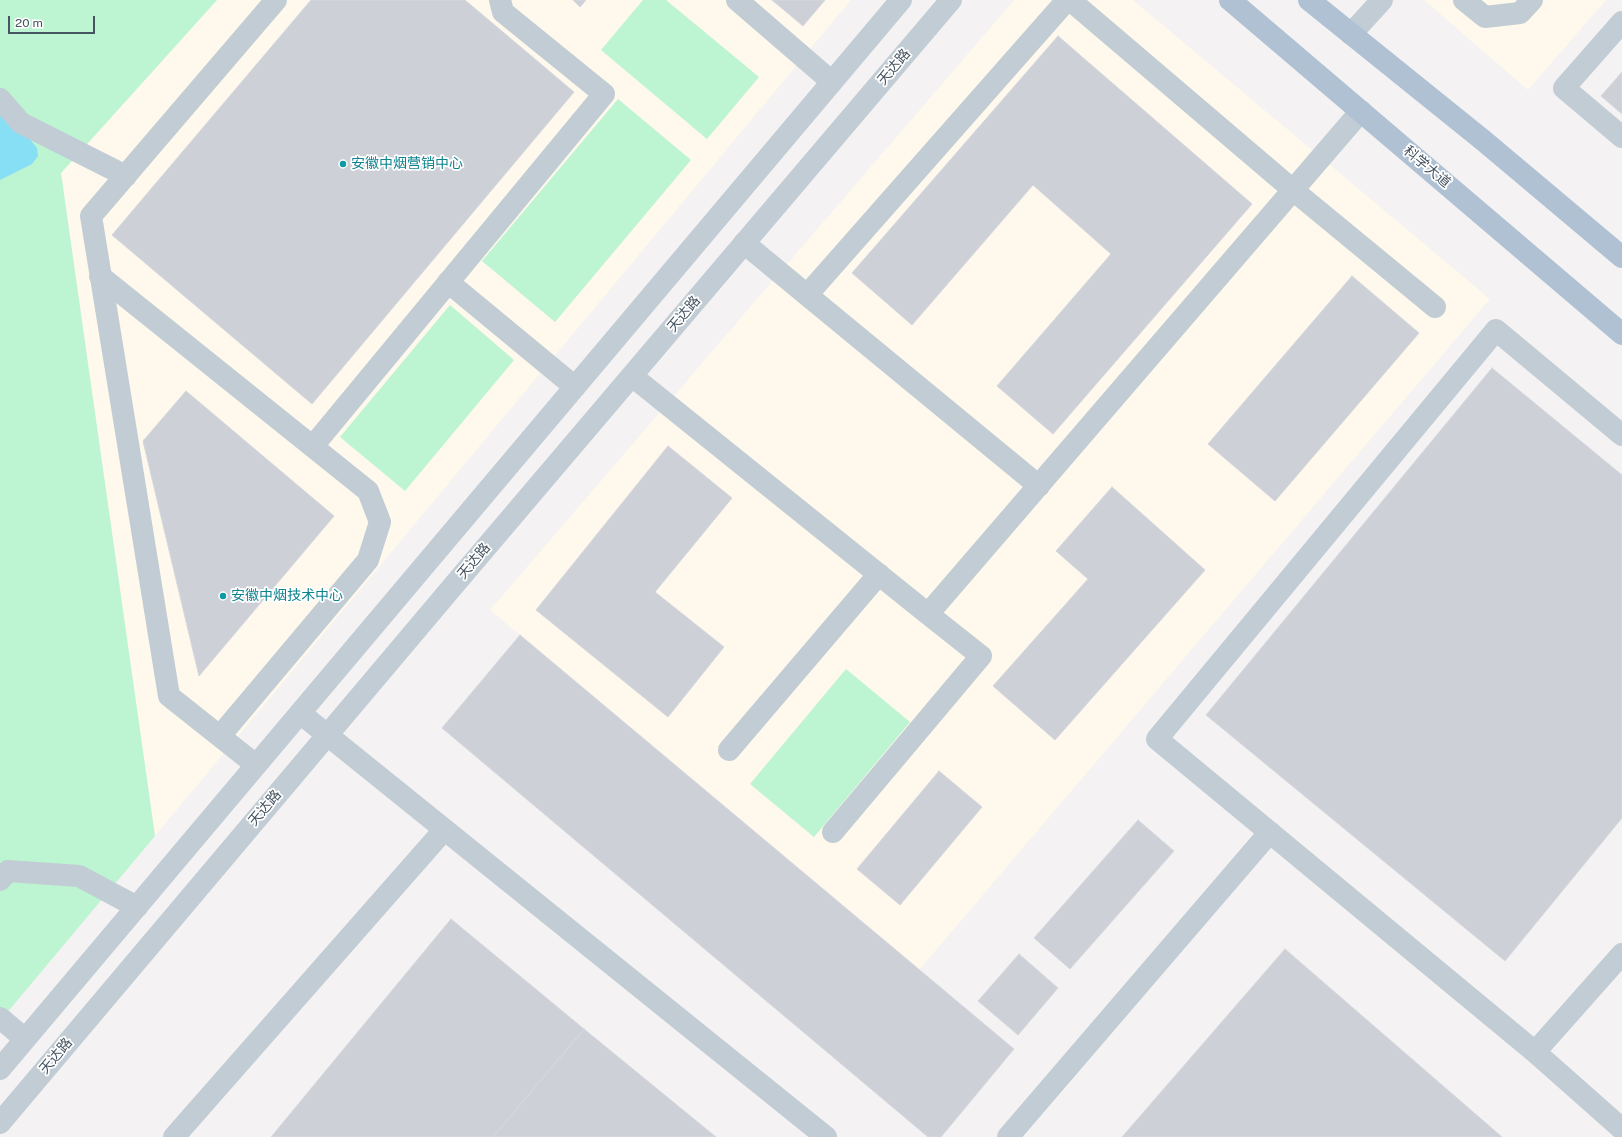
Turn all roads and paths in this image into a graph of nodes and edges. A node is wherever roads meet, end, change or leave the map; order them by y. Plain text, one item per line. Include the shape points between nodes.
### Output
1 (276, 0) edge
2 (500, 0) edge
3 (737, 0) edge
4 (901, 0) edge
5 (951, 0) edge
6 (1067, 0) edge
7 (1070, 0) edge
8 (1230, 0) edge
9 (1309, 0) edge
10 (1382, 0) edge
11 (1464, 0) edge
12 (1532, 0) edge
13 (1622, 22) edge
14 (1352, 34) junction
15 (832, 82) junction
16 (0, 99) edge
17 (1361, 111) junction
18 (1622, 137) edge
19 (126, 176) junction
20 (1293, 190) junction
21 (744, 243) junction
22 (1622, 256) edge
23 (100, 276) junction
24 (448, 282) junction
25 (807, 295) junction
26 (1435, 307) dead end
27 (1622, 334) edge
28 (632, 376) junction
29 (575, 387) junction
30 (1622, 435) edge
31 (313, 446) junction
32 (1039, 486) junction
33 (879, 574) junction
34 (928, 614) junction
35 (300, 712) junction
36 (327, 735) junction
37 (220, 736) junction
38 (729, 750) dead end
39 (256, 765) junction
40 (444, 830) junction
41 (833, 832) dead end
42 (1270, 832) junction
43 (0, 880) edge
44 (137, 907) junction
45 (1622, 954) edge
46 (0, 1018) edge
47 (25, 1039) junction
48 (1535, 1052) junction
49 (0, 1070) edge
50 (0, 1123) edge
51 (1622, 1129) edge
52 (174, 1137) edge
53 (826, 1137) edge
54 (1008, 1137) edge

1 - 19 street
2 - 24 street via 503,12 604,94
3 - 15 street
4 - 15 street
5 - 21 street, 天达路
6 - 25 street
7 - 20 street
8 - 17 main road, 科学大道
9 - 14 main road
10 - 14 street
11 - 12 street via 1485,17 1520,13
13 - 18 street via 1564,88
14 - 22 main road
15 - 29 street
16 - 19 street via 21,123
17 - 20 street
17 - 27 main road, 科学大道
19 - 23 street via 91,216
20 - 26 street
20 - 32 street
21 - 25 street
21 - 28 street, 天达路
23 - 31 street
23 - 37 street via 168,696
24 - 29 street
24 - 31 street
25 - 32 street
28 - 33 street
28 - 36 street, 天达路
29 - 35 street
30 - 42 street via 1496,330 1157,739
31 - 37 street via 368,491 380,522 368,560
32 - 34 street
33 - 34 street
33 - 38 street
34 - 41 street via 981,656
35 - 36 street
35 - 39 street
36 - 40 street
36 - 50 street, 天达路
37 - 39 street
39 - 44 street
40 - 52 street
40 - 53 street
42 - 48 street
42 - 54 street
43 - 44 street via 8,872 79,876
44 - 47 street
45 - 48 street
46 - 47 street
47 - 49 street
48 - 51 street

